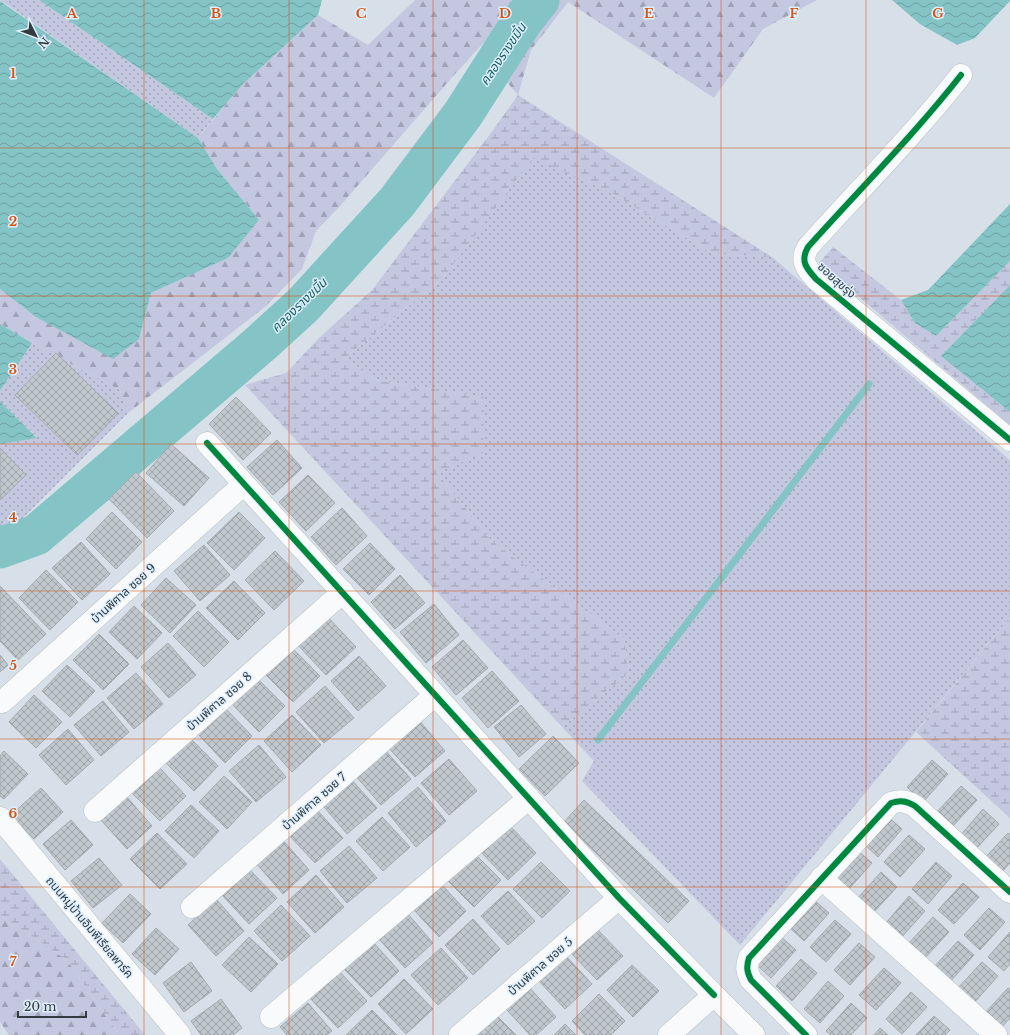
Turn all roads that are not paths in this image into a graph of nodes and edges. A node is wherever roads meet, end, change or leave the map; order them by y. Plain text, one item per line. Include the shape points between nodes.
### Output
1 (961, 75) dead end
2 (1010, 440) edge
3 (207, 443) dead end
4 (244, 484) junction
5 (343, 592) junction
6 (435, 695) junction
7 (2, 702) dead end
8 (529, 798) junction
9 (95, 811) dead end
10 (0, 818) edge
11 (821, 878) junction
12 (1010, 892) edge
13 (619, 898) junction
14 (192, 907) dead end
15 (714, 995) junction
16 (271, 1018) dead end
17 (180, 1035) edge
18 (460, 1035) edge
19 (669, 1035) edge
20 (754, 1035) edge
21 (806, 1035) edge
22 (996, 1035) edge

1 - 2 street, ซอยสุขรุ่ง via 940,103 808,247 804,255 805,263 816,279
3 - 4 street
4 - 5 street
4 - 7 street, บ้านพิศาล ซอย 9
5 - 6 street
5 - 9 street, บ้านพิศาล ซอย 8
6 - 8 street
6 - 14 street, บ้านพิศาล ซอย 7
8 - 13 street
8 - 16 street
10 - 17 street, ถนนหมู่บ้านอิมพีเรียลพาร์ค
11 - 12 street via 891,803 901,800 915,806
11 - 21 street via 749,958 746,966 751,980
11 - 22 street
13 - 15 street
13 - 18 street, บ้านพิศาล ซอย 5
15 - 19 street
15 - 20 street

